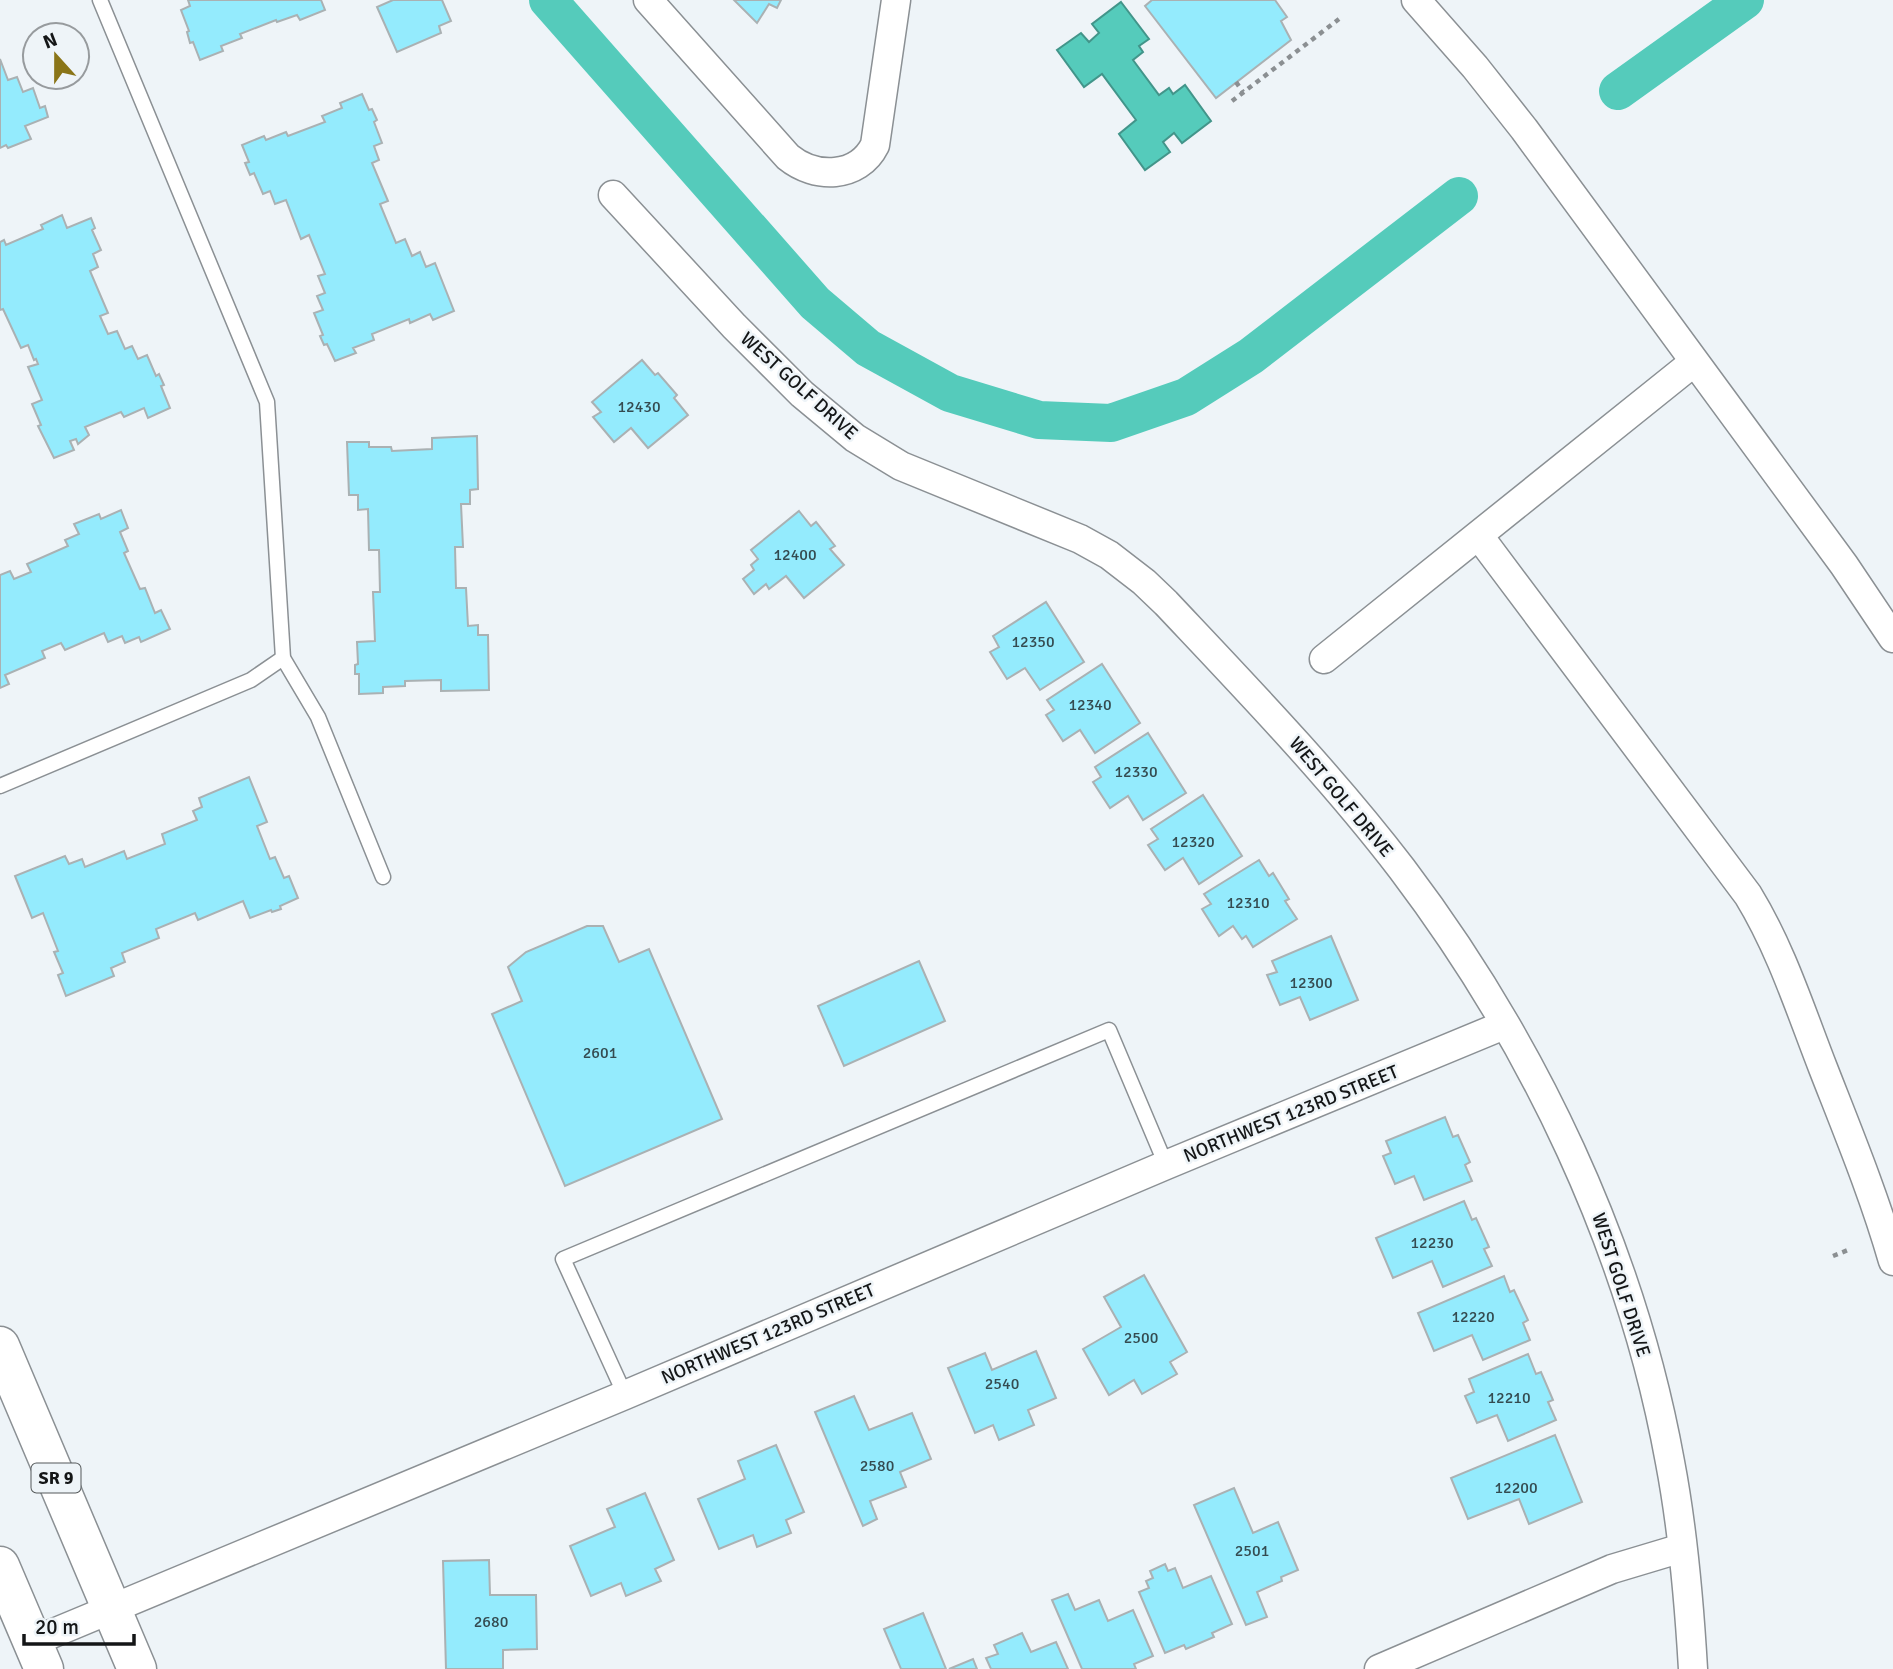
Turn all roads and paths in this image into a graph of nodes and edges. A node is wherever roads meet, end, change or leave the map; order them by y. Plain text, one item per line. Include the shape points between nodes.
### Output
1 (100, 0) edge
2 (648, 0) edge
3 (896, 0) edge
4 (1416, 0) edge
5 (1339, 19) dead end
6 (1237, 82) dead end
7 (1243, 92) junction
8 (1232, 101) dead end
9 (613, 195) dead end
10 (1694, 362) junction
11 (1479, 536) junction
12 (1893, 638) edge
13 (283, 658) junction
14 (1324, 659) dead end
15 (0, 786) edge
16 (383, 877) dead end
17 (1504, 1026) junction
18 (1166, 1165) junction
19 (1848, 1250) dead end
20 (1833, 1256) dead end
21 (1893, 1261) edge
22 (0, 1346) edge
23 (625, 1395) junction
24 (1682, 1548) junction
25 (0, 1566) edge
26 (112, 1610) junction
27 (38, 1656) edge
28 (137, 1669) edge
29 (1379, 1669) edge
30 (1693, 1669) edge

1 - 13 lane via 267,402
2 - 3 street via 788,158 813,171 841,172 865,159 877,138
4 - 10 street via 1524,129
5 - 7 path
6 - 7 path
7 - 8 path
9 - 17 street, WEST GOLF DRIVE via 734,326 802,394 855,438 901,466 1080,539 1109,555 1151,589 1297,744 1401,868 1467,962
10 - 11 street
10 - 12 street
11 - 14 street
11 - 21 street via 1762,919 1874,1200
13 - 15 lane via 251,680
13 - 16 lane via 318,717
17 - 18 street, NORTHWEST 123RD STREET
17 - 24 street, WEST GOLF DRIVE via 1569,1147 1613,1252 1660,1414
18 - 23 street, NORTHWEST 123RD STREET
18 - 23 lane via 1109,1030 563,1259
19 - 20 path
22 - 26 main road, SR 9
23 - 26 street, NORTHWEST 123RD STREET
24 - 29 street via 1612,1570
24 - 30 street, WEST GOLF DRIVE
25 - 27 main road
26 - 27 street, NORTHWEST 123RD STREET
26 - 28 main road, SR 9

